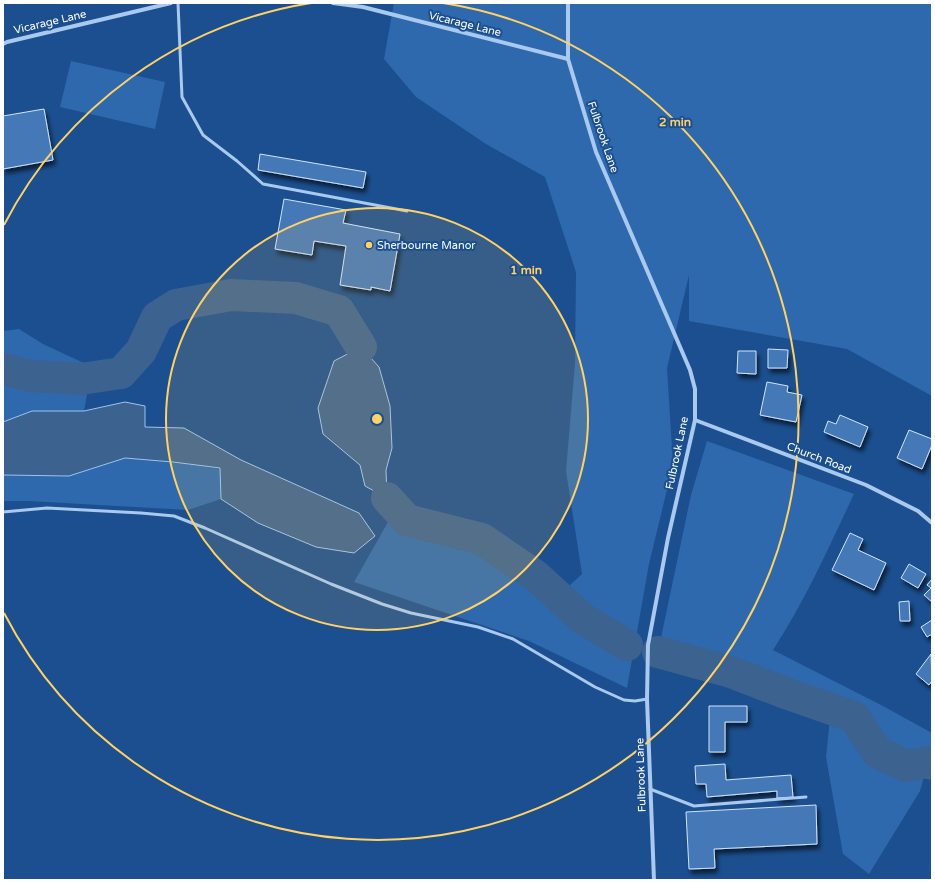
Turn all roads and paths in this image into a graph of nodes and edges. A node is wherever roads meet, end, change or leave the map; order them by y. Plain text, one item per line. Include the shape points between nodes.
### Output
1 (171, 3) edge
2 (178, 3) edge
3 (333, 3) edge
4 (568, 3) edge
5 (3, 44) edge
6 (568, 59) junction
7 (408, 211) dead end
8 (695, 420) junction
9 (3, 512) edge
10 (932, 524) edge
11 (647, 699) junction
12 (650, 789) junction
13 (806, 797) dead end
14 (654, 880) edge

1 - 5 street, Vicarage Lane
2 - 7 lane via 182,97 202,135 264,184
3 - 6 street, Vicarage Lane via 362,7
4 - 6 street, Fulbrook Lane
6 - 8 street, Fulbrook Lane via 596,152 690,370 695,389
8 - 10 street, Church Road via 866,485 918,511
8 - 11 street, Fulbrook Lane via 668,538 648,645
9 - 11 lane via 47,508 174,516 387,606 478,627 513,638 595,687 624,700
11 - 12 street, Fulbrook Lane
12 - 13 lane via 694,806
12 - 14 street, Fulbrook Lane

